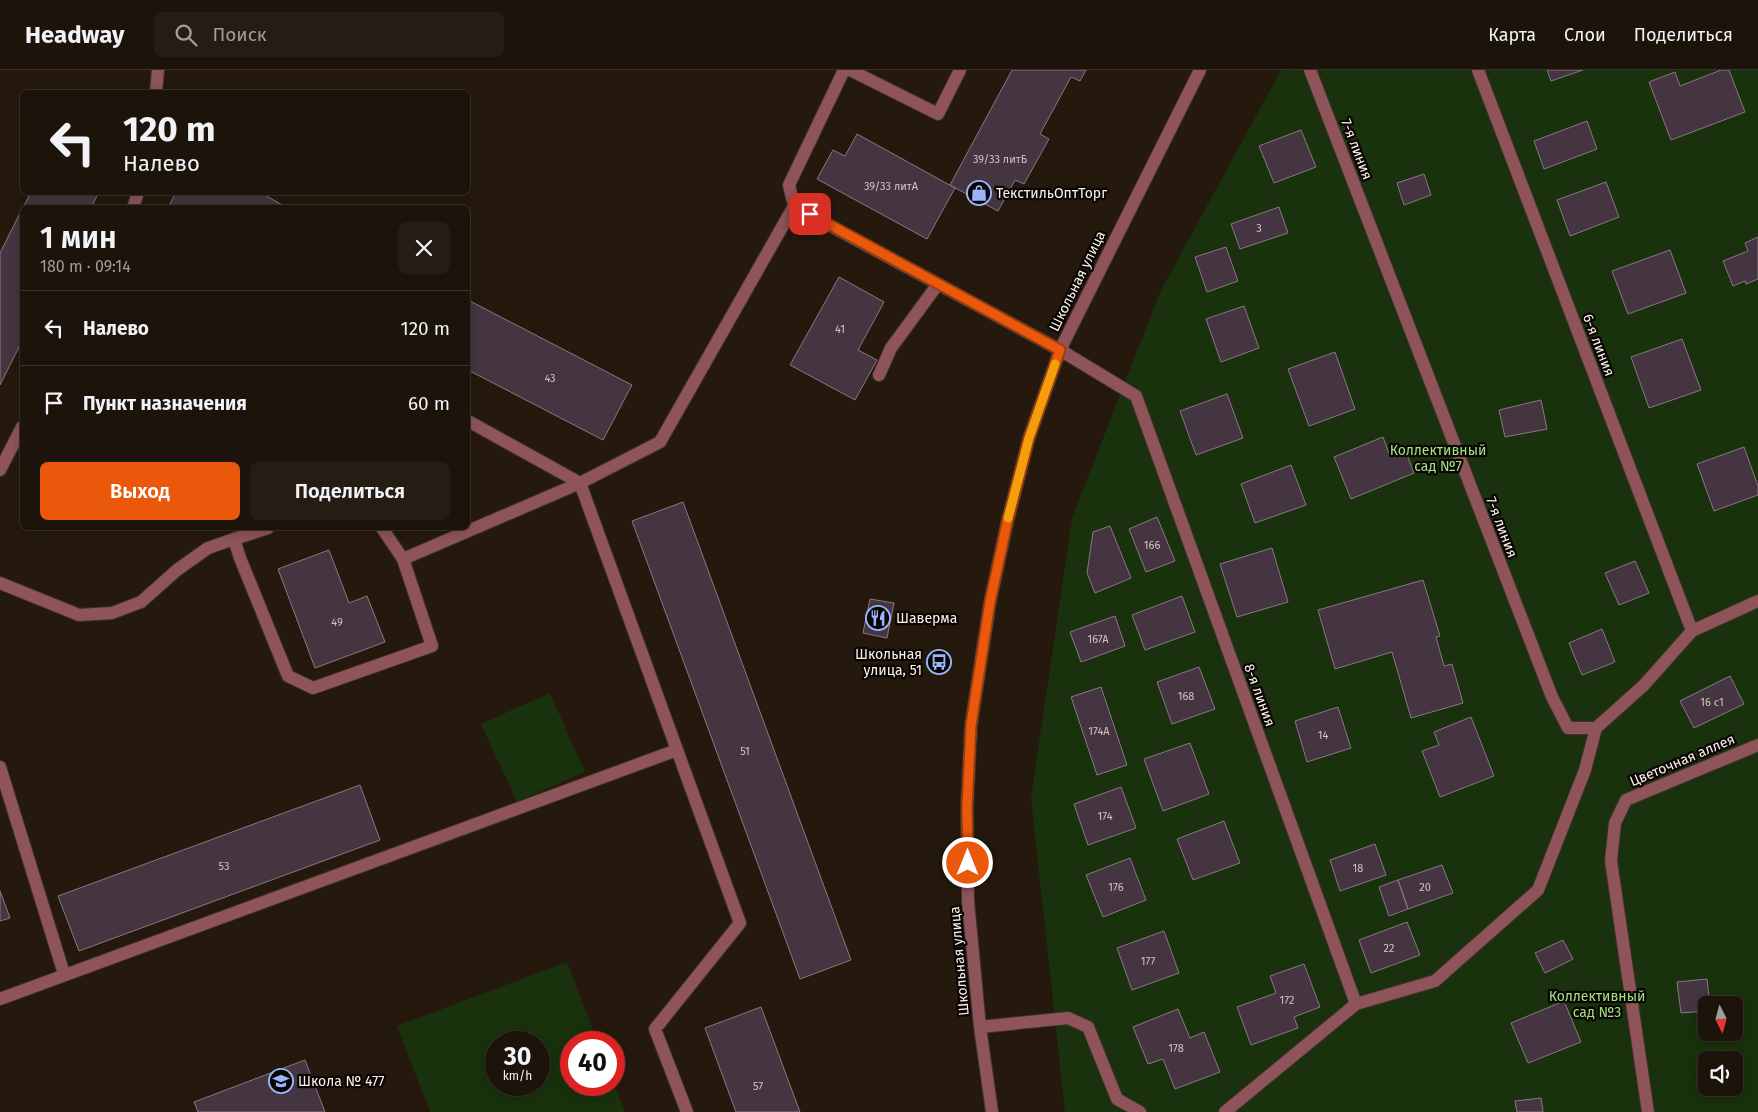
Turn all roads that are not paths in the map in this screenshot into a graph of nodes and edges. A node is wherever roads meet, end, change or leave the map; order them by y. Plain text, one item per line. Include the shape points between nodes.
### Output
1 (158, 70) edge
2 (844, 70) edge
3 (850, 70) edge
4 (960, 70) edge
5 (1200, 70) edge
6 (1310, 70) edge
7 (1478, 70) edge
8 (156, 90) edge
9 (794, 206) junction
10 (938, 284) junction
11 (1060, 350) junction
12 (878, 375) dead end
13 (470, 422) edge
14 (20, 431) edge
15 (0, 470) edge
16 (580, 483) junction
17 (262, 530) edge
18 (383, 530) edge
19 (234, 539) junction
20 (403, 559) junction
21 (0, 583) edge
22 (1758, 601) edge
23 (1692, 631) junction
24 (1596, 728) junction
25 (1758, 745) edge
26 (677, 750) junction
27 (0, 767) edge
28 (64, 974) junction
29 (0, 999) edge
30 (1356, 1004) junction
31 (980, 1027) junction
32 (686, 1112) edge
33 (992, 1112) edge
34 (1140, 1112) edge
35 (1225, 1112) edge
36 (1648, 1112) edge

1 - 8 street
2 - 9 street via 788,185
3 - 4 street via 938,114
5 - 11 street, Школьная улица
6 - 24 street, 7-я линия via 1552,697 1568,728
7 - 23 street, 6-я линия
9 - 10 street
9 - 16 street via 660,442
10 - 11 street
10 - 12 street via 891,348
11 - 30 street, 8-я линия via 1136,396
11 - 31 street, Школьная улица via 1029,438 1007,523 990,602 971,725 967,807 968,901
13 - 16 street
14 - 15 street
16 - 20 street
16 - 26 street
17 - 19 street
18 - 20 street
19 - 20 street via 288,676 313,688 432,646
19 - 21 street via 208,548 141,602 112,613 80,615
22 - 23 street
23 - 24 street via 1644,685
24 - 30 street via 1585,770 1538,890 1435,981
25 - 36 street, Цветочная аллея via 1626,800 1614,823 1611,861
26 - 28 street
26 - 32 street via 740,923 655,1029
27 - 28 street
28 - 29 street
30 - 35 street
31 - 33 street, Школьная улица
31 - 34 street via 1068,1018 1088,1027 1117,1099

